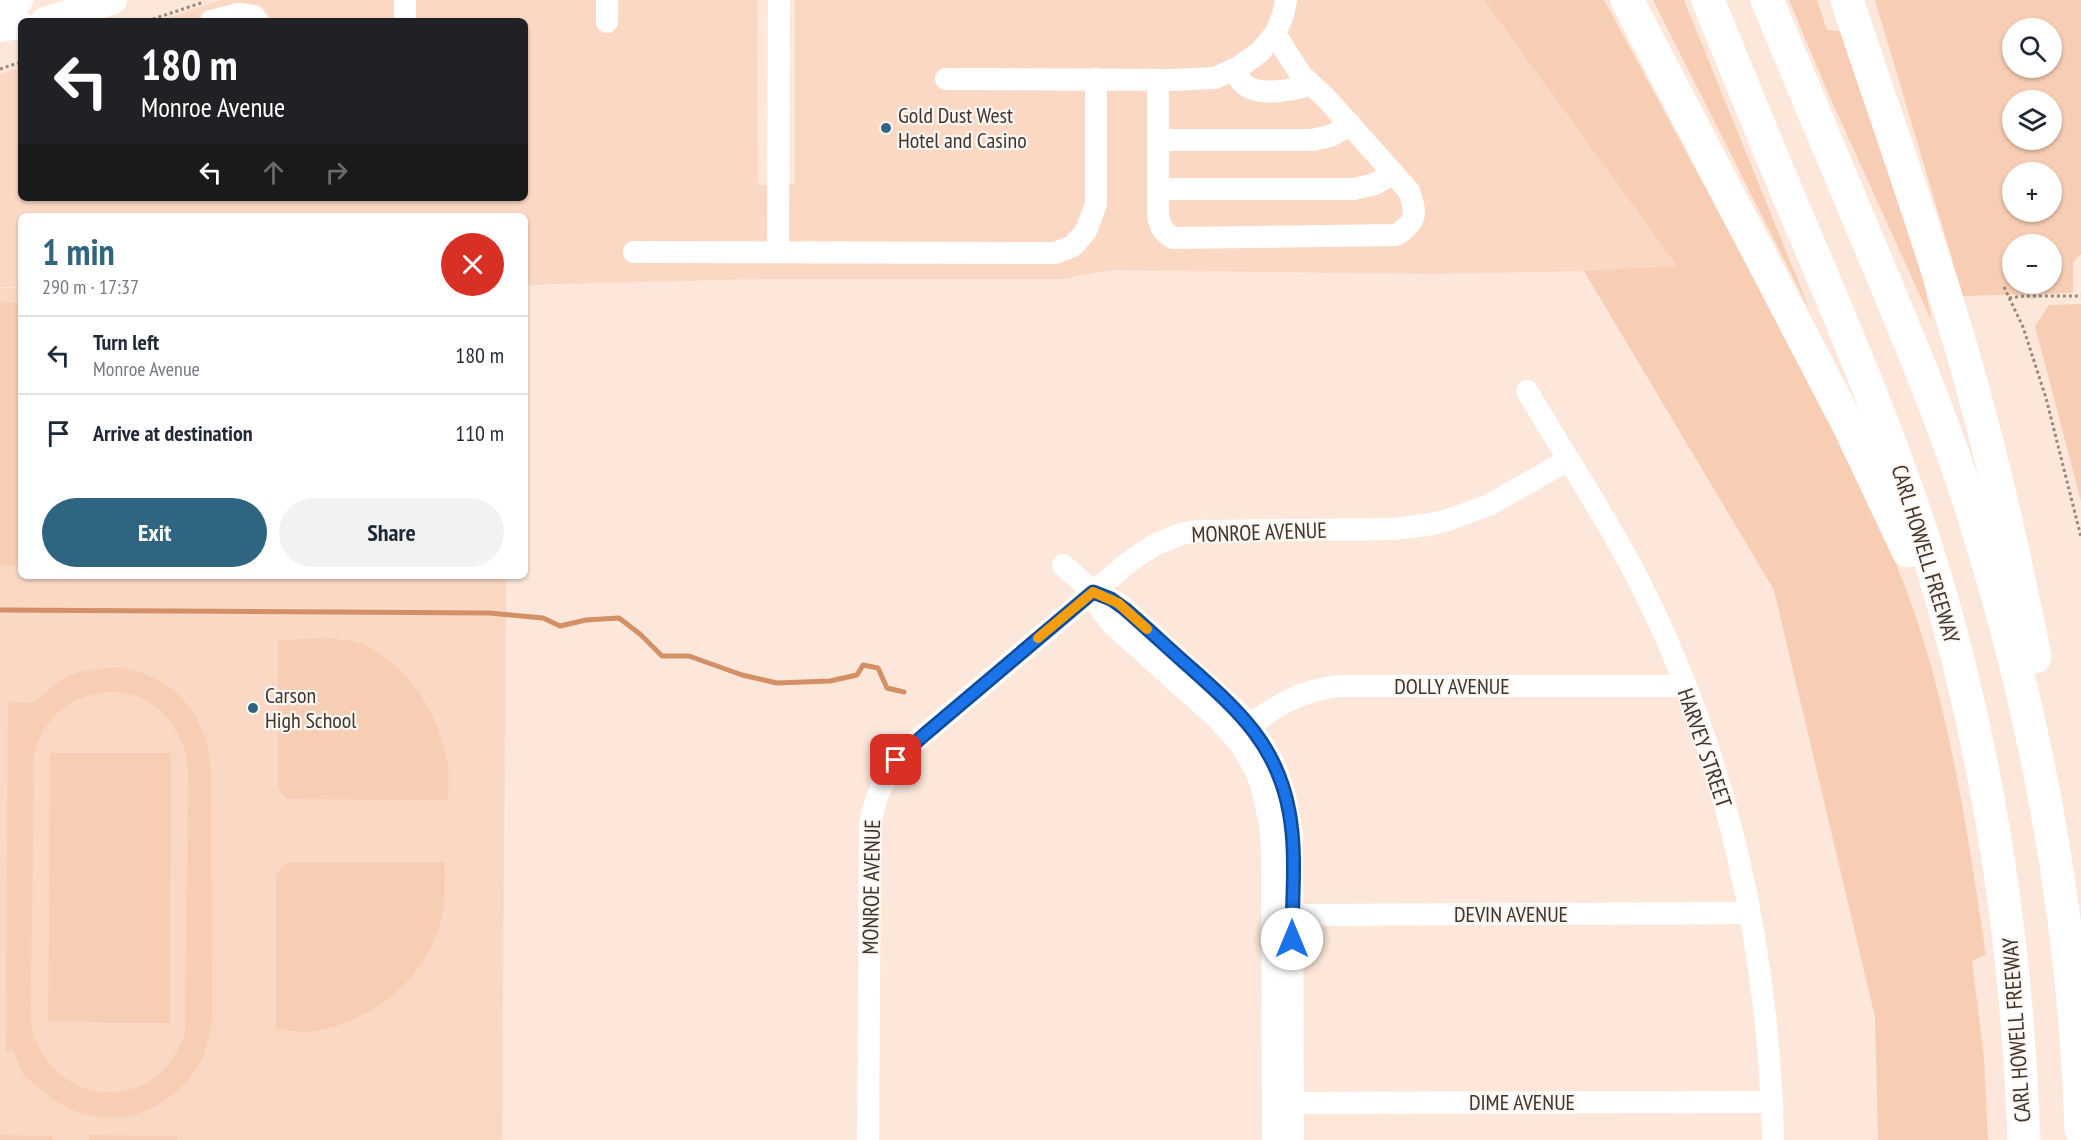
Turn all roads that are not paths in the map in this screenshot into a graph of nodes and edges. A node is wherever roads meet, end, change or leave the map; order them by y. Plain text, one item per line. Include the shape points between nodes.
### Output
1 (113, 0) edge
2 (405, 0) edge
3 (779, 0) edge
4 (1286, 0) edge
5 (1627, 0) edge
6 (1708, 0) edge
7 (1767, 0) edge
8 (1847, 0) edge
9 (16, 9) edge
10 (55, 18) edge
11 (223, 18) edge
12 (256, 18) edge
13 (405, 18) edge
14 (0, 28) edge
15 (1275, 34) junction
16 (1234, 69) junction
17 (946, 79) dead end
18 (1096, 79) junction
19 (1158, 80) junction
20 (1311, 84) junction
21 (1351, 126) junction
22 (1158, 140) junction
23 (1393, 173) junction
24 (1158, 189) junction
25 (634, 252) dead end
26 (778, 252) junction
27 (1527, 392) dead end
28 (1568, 460) junction
29 (1063, 565) dead end
30 (1093, 592) junction
31 (1684, 686) junction
32 (1969, 706) junction
33 (1242, 731) junction
34 (1749, 913) junction
35 (1282, 915) junction
36 (2069, 948) junction
37 (1772, 1102) junction
38 (1283, 1103) junction
39 (2081, 1128) edge
40 (868, 1140) edge
41 (1273, 1140) edge
42 (1293, 1140) edge
43 (1773, 1140) edge
44 (2024, 1140) edge

1 - 10 main road
2 - 13 street
3 - 26 street
4 - 15 street
5 - 32 highway via 1883,495
6 - 32 highway, CARL HOWELL FREEWAY via 1892,448 1930,557
7 - 36 highway via 1924,379 1972,510 2035,748
8 - 36 highway via 1955,327 2013,547 2047,736
9 - 14 main road
11 - 12 street via 239,14
15 - 16 street via 1260,52
15 - 20 street
16 - 19 street via 1215,78
16 - 20 street via 1243,84 1254,91 1294,90
17 - 18 street
18 - 19 street
18 - 26 street via 1096,204 1086,231 1073,246 1055,253
19 - 22 street
20 - 21 street
21 - 22 street via 1312,140
21 - 23 street
22 - 24 street
23 - 24 street via 1375,184 1354,189
23 - 24 street via 1409,191 1414,205 1414,219 1396,235 1173,238 1164,233 1160,224
25 - 26 street
27 - 28 street, HARVEY STREET
28 - 30 street, MONROE AVENUE via 1489,505 1432,524 1395,529 1210,530 1181,534 1141,553
28 - 31 street, HARVEY STREET via 1634,571
29 - 30 street
30 - 33 street via 1112,624 1215,717
30 - 40 street, MONROE AVENUE via 907,749 880,786 870,827
31 - 33 street, DOLLY AVENUE via 1338,686 1293,697
31 - 34 street, HARVEY STREET via 1727,810
32 - 44 highway, CARL HOWELL FREEWAY via 2007,916 2017,1003
33 - 35 street via 1267,803
34 - 35 street, DEVIN AVENUE
34 - 37 street, HARVEY STREET via 1766,1024
35 - 38 street
36 - 39 highway
37 - 38 street, DIME AVENUE
37 - 43 street, HARVEY STREET
38 - 41 street
38 - 42 street

